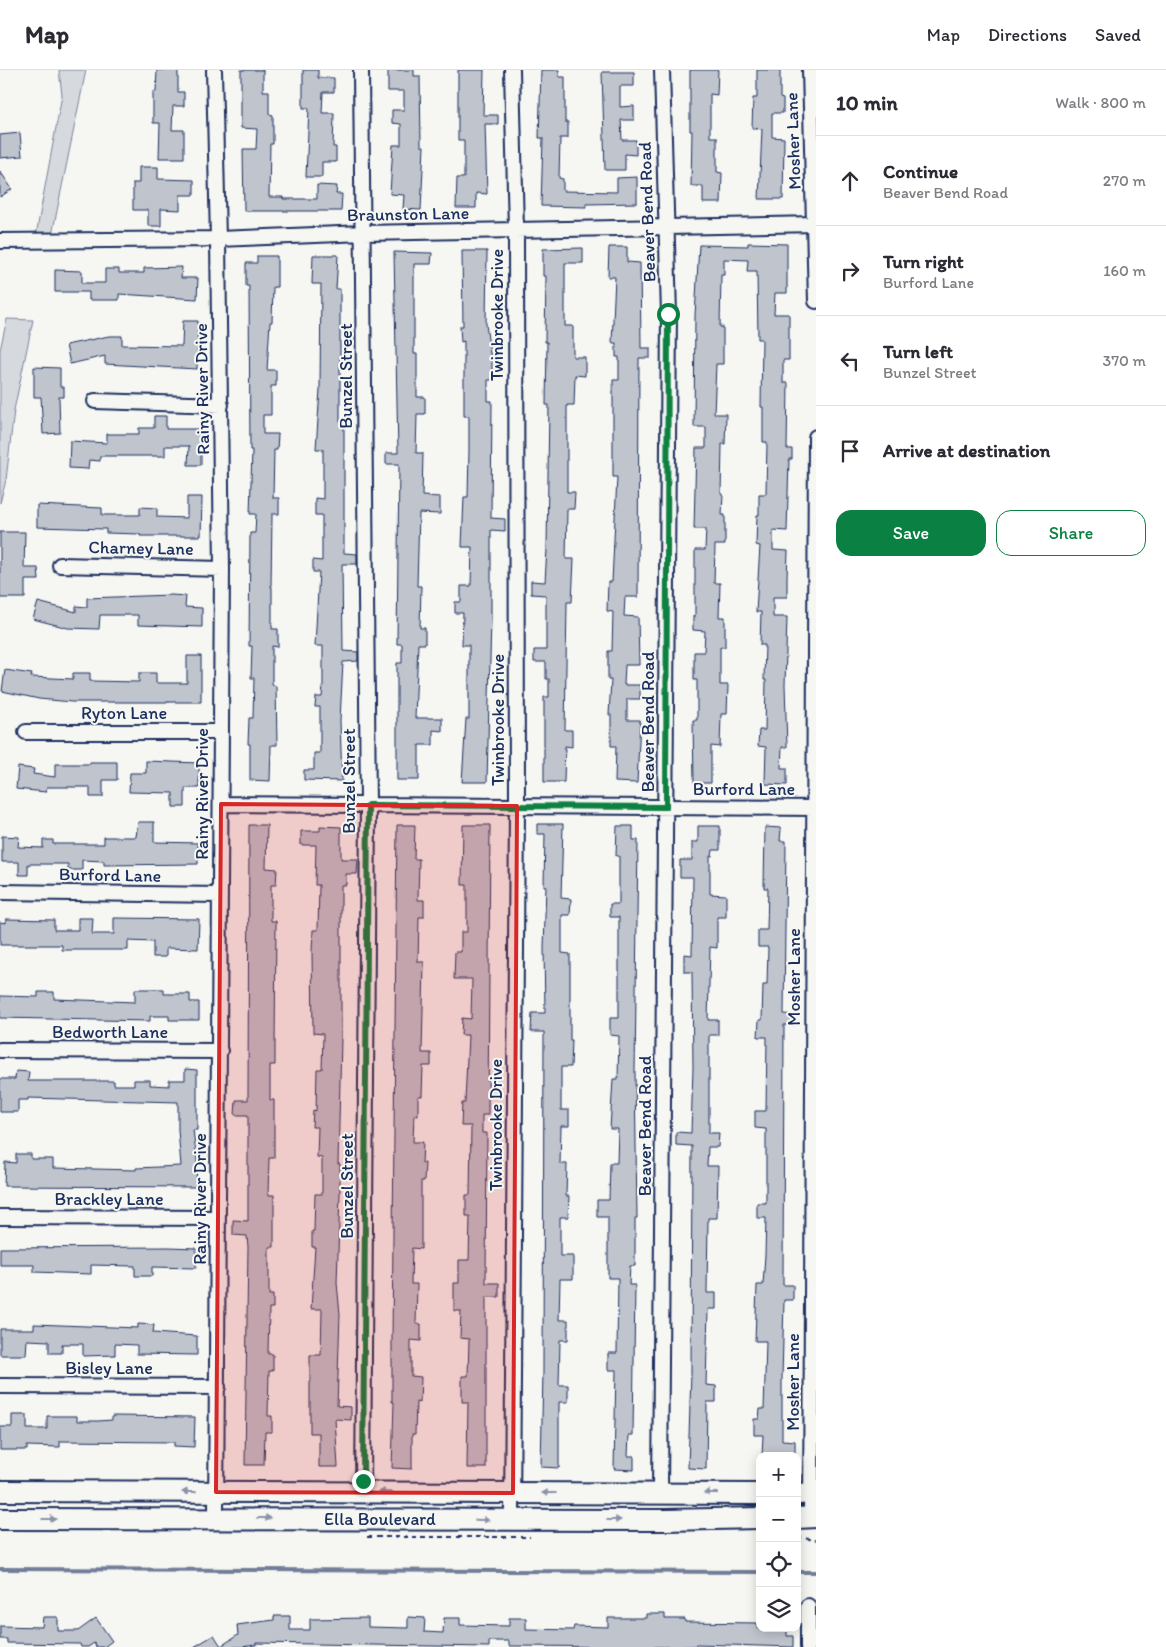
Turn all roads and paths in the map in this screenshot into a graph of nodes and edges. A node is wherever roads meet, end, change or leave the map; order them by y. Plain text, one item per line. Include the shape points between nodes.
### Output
1 (214, 70) edge
2 (361, 70) edge
3 (512, 70) edge
4 (662, 70) edge
5 (810, 70) edge
6 (815, 224) edge
7 (667, 227) junction
8 (516, 230) junction
9 (364, 233) junction
10 (218, 239) junction
11 (0, 242) edge
12 (816, 301) edge
13 (95, 401) dead end
14 (221, 404) junction
15 (816, 436) edge
16 (60, 565) dead end
17 (222, 568) junction
18 (26, 732) dead end
19 (221, 732) junction
20 (221, 804) junction
21 (368, 805) junction
22 (517, 806) junction
23 (666, 807) junction
24 (814, 808) edge
25 (0, 892) edge
26 (220, 895) junction
27 (814, 967) edge
28 (0, 1050) edge
29 (220, 1051) junction
30 (814, 1142) edge
31 (0, 1217) edge
32 (218, 1218) junction
33 (814, 1316) edge
34 (0, 1386) edge
35 (218, 1387) junction
36 (0, 1490) edge
37 (216, 1492) junction
38 (363, 1492) junction
39 (513, 1493) junction
40 (660, 1493) junction
41 (756, 1494) edge
42 (808, 1494) edge
43 (808, 1517) edge
44 (216, 1518) junction
45 (756, 1518) edge
46 (0, 1519) edge
47 (512, 1520) junction
48 (801, 1538) edge
49 (816, 1540) edge
50 (808, 1606) dead end
51 (808, 1647) edge

1 - 10 street, Rainy River Drive
2 - 9 street, Bunzel Street
3 - 8 street, Twinbrooke Drive
4 - 7 street, Beaver Bend Road
5 - 6 street, Mosher Lane
6 - 7 street, Braunston Lane
6 - 12 street, Mosher Lane
7 - 8 street, Braunston Lane
7 - 23 street, Beaver Bend Road
8 - 9 street, Braunston Lane
8 - 22 street, Twinbrooke Drive
9 - 10 street, Braunston Lane
9 - 21 street, Bunzel Street
10 - 11 street, Braunston Lane
10 - 14 street, Rainy River Drive
13 - 14 street
14 - 17 street, Rainy River Drive
15 - 24 street, Mosher Lane
16 - 17 street, Charney Lane
17 - 19 street, Rainy River Drive
18 - 19 street, Ryton Lane
19 - 20 street, Rainy River Drive
20 - 21 street, Burford Lane
20 - 26 street, Rainy River Drive
21 - 22 street, Burford Lane
21 - 38 street, Bunzel Street
22 - 23 street, Burford Lane
22 - 39 street, Twinbrooke Drive
23 - 24 street, Burford Lane
23 - 40 street, Beaver Bend Road
24 - 27 street, Mosher Lane
25 - 26 street, Burford Lane
26 - 29 street, Rainy River Drive
27 - 30 street, Mosher Lane
28 - 29 street, Bedworth Lane
29 - 32 street, Rainy River Drive
30 - 33 street, Mosher Lane
31 - 32 street, Brackley Lane
32 - 35 street, Rainy River Drive
33 - 42 street, Mosher Lane
34 - 35 street, Bisley Lane
35 - 37 street, Rainy River Drive
37 -> 36 main road, Ella Boulevard
37 - 38 main road, Ella Boulevard
37 - 44 street, Rainy River Drive
39 -> 38 main road, Ella Boulevard
40 -> 39 main road, Ella Boulevard
39 - 47 street, Twinbrooke Drive
41 -> 40 main road, Ella Boulevard
42 - 43 street, Mosher Lane
46 -> 44 main road, Ella Boulevard
44 -> 47 main road, Ella Boulevard
47 -> 45 main road, Ella Boulevard
48 - 49 path
50 - 51 street

